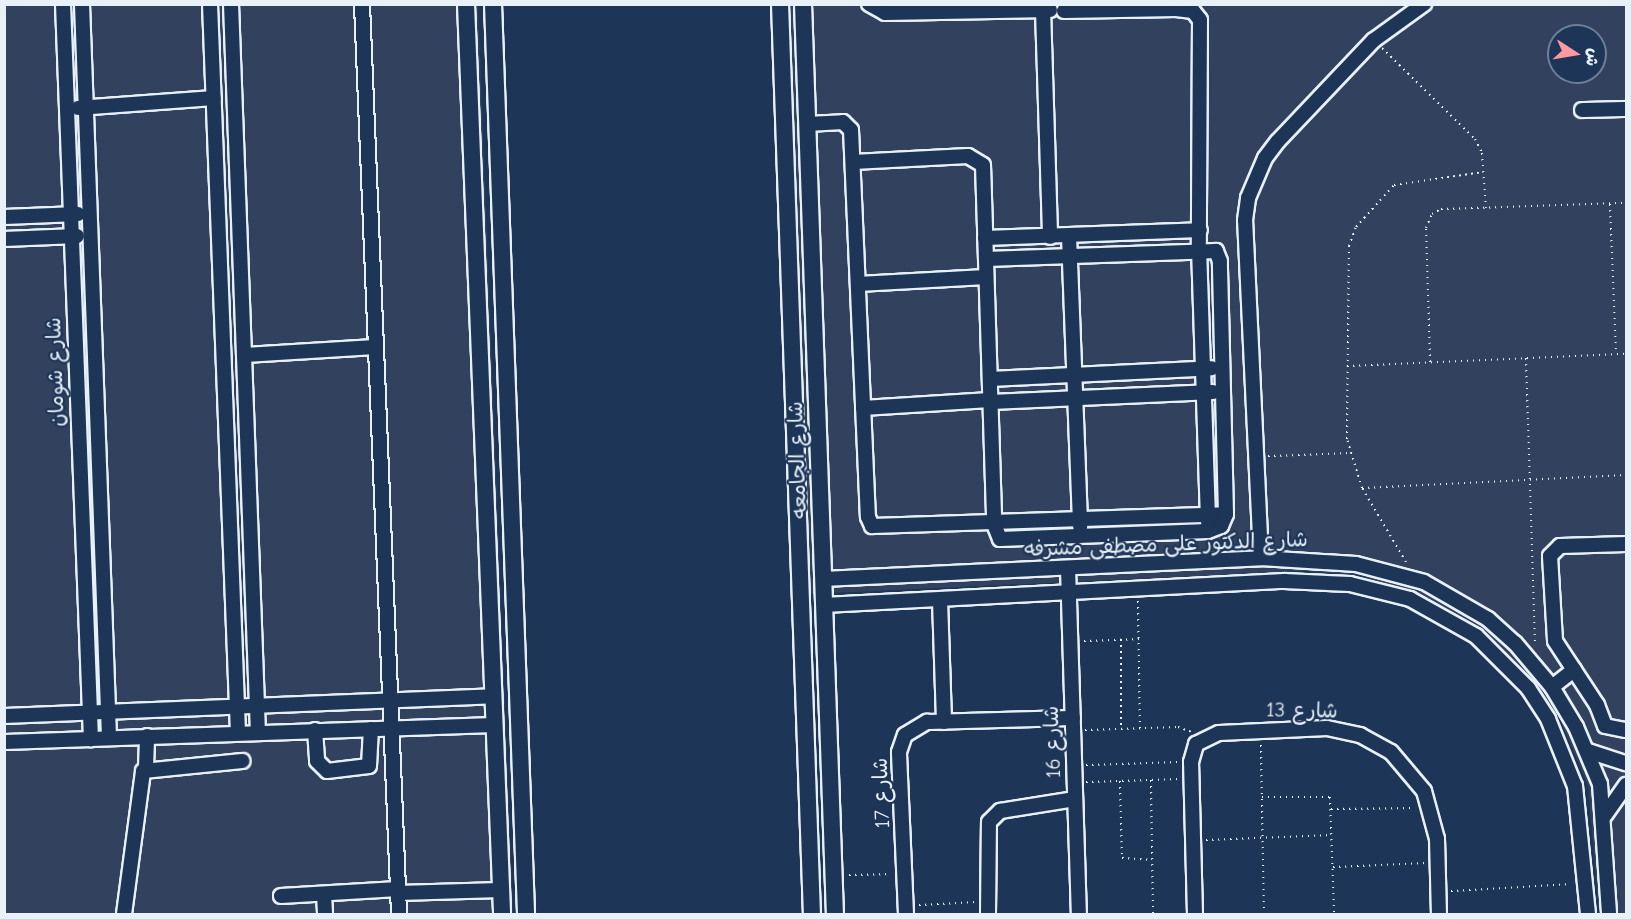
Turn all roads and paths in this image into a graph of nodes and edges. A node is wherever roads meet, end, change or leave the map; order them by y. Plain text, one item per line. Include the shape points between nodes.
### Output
1 (63, 4) edge
2 (82, 4) edge
3 (210, 4) edge
4 (231, 4) edge
5 (362, 4) edge
6 (466, 4) edge
7 (493, 4) edge
8 (780, 4) edge
9 (803, 4) edge
10 (869, 4) edge
11 (1424, 4) edge
12 (1064, 8) edge
13 (1043, 10) junction
14 (1374, 40) junction
15 (214, 98) junction
16 (85, 107) junction
17 (67, 108) junction
18 (1626, 109) edge
19 (1582, 110) dead end
20 (807, 124) junction
21 (853, 162) junction
22 (1483, 172) junction
23 (1626, 203) edge
24 (1610, 204) junction
25 (1486, 208) junction
26 (70, 214) junction
27 (89, 214) junction
28 (4, 217) edge
29 (1200, 230) junction
30 (90, 235) junction
31 (71, 236) junction
32 (1069, 236) junction
33 (1050, 237) junction
34 (985, 238) junction
35 (4, 239) edge
36 (1199, 248) junction
37 (1069, 255) junction
38 (986, 259) junction
39 (813, 274) junction
40 (791, 275) junction
41 (986, 277) junction
42 (858, 284) junction
43 (93, 320) junction
44 (74, 322) junction
45 (376, 347) junction
46 (1626, 354) edge
47 (244, 355) junction
48 (1616, 355) junction
49 (1526, 358) junction
50 (1430, 362) junction
51 (1347, 366) junction
52 (1223, 368) junction
53 (1203, 369) junction
54 (1074, 375) junction
55 (990, 379) junction
56 (1224, 391) junction
57 (1204, 392) junction
58 (1075, 398) junction
59 (991, 401) junction
60 (863, 408) junction
61 (226, 410) junction
62 (246, 410) junction
63 (97, 423) junction
64 (78, 425) junction
65 (1350, 453) junction
66 (1257, 456) junction
67 (1626, 475) edge
68 (1530, 480) junction
69 (228, 482) junction
70 (249, 482) junction
71 (1362, 488) junction
72 (1226, 514) junction
73 (1208, 515) junction
74 (1080, 520) junction
75 (994, 524) junction
76 (100, 527) junction
77 (82, 528) junction
78 (1208, 531) junction
79 (1080, 538) junction
80 (1626, 544) edge
81 (1261, 558) junction
82 (1068, 568) junction
83 (823, 579) junction
84 (1424, 582) junction
85 (1138, 590) junction
86 (1069, 593) junction
87 (940, 600) junction
88 (824, 604) junction
89 (104, 619) junction
90 (86, 620) junction
91 (1121, 639) junction
92 (1138, 639) junction
93 (1070, 641) junction
94 (1536, 665) junction
95 (1574, 670) junction
96 (1552, 687) junction
97 (518, 695) junction
98 (493, 696) junction
99 (390, 701) junction
100 (237, 706) junction
101 (257, 706) junction
102 (108, 710) junction
103 (89, 711) junction
104 (4, 716) edge
105 (944, 722) junction
106 (519, 724) junction
107 (494, 725) junction
108 (1073, 725) junction
109 (371, 729) junction
110 (391, 729) junction
111 (1121, 729) junction
112 (1140, 729) junction
113 (315, 730) junction
114 (1261, 730) junction
115 (1626, 730) edge
116 (238, 732) junction
117 (258, 732) junction
118 (147, 736) junction
119 (109, 738) junction
120 (1202, 738) junction
121 (91, 739) junction
122 (4, 742) edge
123 (1588, 751) junction
124 (242, 762) dead end
125 (1191, 762) junction
126 (1626, 764) edge
127 (1074, 765) junction
128 (146, 768) junction
129 (1191, 778) junction
130 (1151, 780) junction
131 (1120, 781) junction
132 (1075, 783) junction
133 (1626, 785) edge
134 (1262, 797) junction
135 (1075, 799) junction
136 (1431, 807) junction
137 (1331, 809) junction
138 (1605, 815) junction
139 (1332, 835) junction
140 (1263, 837) junction
141 (1193, 840) junction
142 (1152, 860) junction
143 (1438, 862) junction
144 (1333, 867) junction
145 (905, 873) junction
146 (834, 876) junction
147 (1586, 883) junction
148 (501, 890) junction
149 (398, 891) junction
150 (1439, 892) junction
151 (324, 894) junction
152 (281, 896) dead end
153 (988, 908) edge
154 (906, 910) edge
155 (124, 915) edge
156 (325, 915) edge
157 (399, 915) edge
158 (502, 915) edge
159 (525, 915) edge
160 (812, 915) edge
161 (835, 915) edge
162 (1079, 915) edge
163 (1153, 915) edge
164 (1195, 915) edge
165 (1264, 915) edge
166 (1334, 915) edge
167 (1439, 915) edge
168 (1588, 915) edge
169 (1609, 915) edge

1 - 17 street, شارع شومان
2 - 16 street, شارع شومان
3 - 15 street
4 - 47 street
5 - 45 street
6 - 98 main road
7 - 97 main road
8 - 40 main road, شارع الجامعه
9 - 20 main road, شارع الجامعه
10 - 13 street via 885,13
11 - 14 street
12 - 13 street
12 - 29 street via 1176,9 1193,11 1200,20
13 - 33 street
14 - 22 path via 1471,134 1482,153
14 - 66 street via 1278,141 1265,158 1248,198 1245,220
15 - 16 street
15 - 61 street
16 - 17 street
16 - 27 street, شارع شومان
17 - 26 street, شارع شومان
18 - 19 street
20 - 21 street via 849,124
20 - 39 main road, شارع الجامعه
21 - 34 street via 974,157 983,165
21 - 42 street
22 - 25 path
22 - 51 path via 1394,185 1356,227 1349,246
23 - 24 path
24 - 25 path
24 - 48 path
25 - 50 path via 1441,209 1426,222
26 - 27 street
26 - 28 street
26 - 31 street, شارع شومان
27 - 30 street, شارع شومان
29 - 32 street
29 - 36 street
30 - 31 street
30 - 43 street, شارع شومان
31 - 35 street
31 - 44 street, شارع شومان
32 - 33 street
32 - 37 street
33 - 34 street
34 - 38 street
36 - 37 street
36 - 52 street via 1216,251 1220,261
36 - 53 street
37 - 38 street
37 - 54 street
38 - 41 street
39 - 40 main road
39 - 83 main road, شارع الجامعه
40 - 160 main road, شارع الجامعه
41 - 42 street
41 - 55 street
42 - 60 street
43 - 44 street
43 - 63 street, شارع شومان
44 - 64 street, شارع شومان
45 - 47 street
45 - 99 street
46 - 48 path
47 - 62 street
48 - 49 path
49 - 50 path
49 - 68 path
50 - 51 path
51 - 65 path
52 - 53 street
52 - 56 street
53 - 54 street
53 - 57 street
54 - 55 street
54 - 58 street
55 - 59 street
56 - 57 street
56 - 72 street
57 - 58 street
57 - 73 street
58 - 59 street
58 - 74 street
59 - 60 street
59 - 75 street
60 - 75 street via 868,517 872,526
61 - 62 street
61 - 69 street
62 - 70 street
63 - 64 street
63 - 76 street, شارع شومان
64 - 77 street, شارع شومان
65 - 66 path
65 - 71 path
66 - 81 street
67 - 68 path
68 - 71 path
68 - 94 path
69 - 70 street
69 - 100 street
70 - 101 street
71 - 84 path via 1396,552
72 - 73 street
72 - 78 street via 1221,526
73 - 74 street
73 - 78 street
74 - 75 street
74 - 79 street
75 - 79 street via 997,535 1005,541
76 - 77 street
76 - 89 street, شارع شومان
77 - 90 street, شارع شومان
78 - 79 street
80 - 95 street via 1560,546 1551,552 1552,635
81 - 82 street, شارع الدكتور على مصطفى مشرفه
81 - 84 street, شارع الدكتور على مصطفى مشرفه via 1356,564
82 - 83 street, شارع الدكتور على مصطفى مشرفه
82 - 86 street, شارع 16
83 - 88 main road, شارع الجامعه
84 - 94 street, شارع الدكتور على مصطفى مشرفه via 1488,619
85 - 86 street, شارع الدكتور على مصطفى مشرفه
85 - 92 path
85 - 147 street, شارع الدكتور على مصطفى مشرفه via 1284,581 1350,584 1410,599 1453,621 1504,660 1548,718 1575,786
86 - 87 street, شارع الدكتور على مصطفى مشرفه
86 - 93 street, شارع 16
87 - 88 street, شارع الدكتور على مصطفى مشرفه
87 - 105 street
88 - 146 main road, شارع الجامعه
89 - 90 street
89 - 102 street, شارع شومان
90 - 103 street, شارع شومان
91 - 92 path
91 - 93 path
91 - 111 path
92 - 112 path
93 - 108 street, شارع 16
94 - 96 street, شارع الدكتور على مصطفى مشرفه
95 - 96 street
95 - 115 street via 1605,726
96 - 123 street, شارع الدكتور على مصطفى مشرفه
97 - 98 main road
97 - 106 main road
98 - 99 street
98 - 107 main road
99 - 101 street
99 - 110 street
100 - 101 street
100 - 102 street
100 - 116 street
101 - 117 street
102 - 103 street
102 - 119 street, شارع شومان
103 - 104 street
103 - 121 street, شارع شومان
105 - 108 street, شارع 17
105 - 145 street, شارع 17 via 919,724 901,743
106 - 107 main road
106 - 159 main road
107 - 110 street
107 - 148 main road
108 - 111 path
108 - 127 street, شارع 16
109 - 110 street
109 - 113 street
109 - 113 street via 369,766 327,771 317,761
110 - 149 street
111 - 112 path
112 - 120 path via 1178,727
113 - 117 street
114 - 120 street, شارع 13
114 - 134 path
114 - 136 street, شارع 13 via 1327,728 1368,739 1404,763
116 - 117 street
116 - 118 street
118 - 119 street
118 - 128 street
119 - 121 street
120 - 125 street
121 - 122 street
123 - 126 street
123 - 138 street, شارع الدكتور على مصطفى مشرفه
124 - 128 street
125 - 127 path
125 - 129 street
127 - 132 street, شارع 16
128 - 155 street via 141,775
129 - 130 path
129 - 141 street
130 - 131 path
130 - 142 path
131 - 132 path
131 - 142 path via 1122,858
132 - 135 street, شارع 16
133 - 138 street
134 - 137 path via 1328,796
134 - 140 path
135 - 153 street via 994,815 986,830
135 - 162 street, شارع 16
136 - 137 path
136 - 143 street, شارع 13
137 - 139 path
138 - 169 street, شارع الدكتور على مصطفى مشرفه
139 - 140 path
139 - 144 path
140 - 141 path
140 - 165 path
141 - 164 street
142 - 163 path
143 - 144 path
143 - 150 street, شارع 13
144 - 166 path
145 - 146 path
145 - 154 street, شارع 17
146 - 161 main road, شارع الجامعه
147 - 150 path
147 - 168 street, شارع الدكتور على مصطفى مشرفه
148 - 149 street
148 - 158 main road
149 - 151 street
149 - 157 street
150 - 167 street, شارع 13
151 - 152 street
151 - 156 street
153 - 154 path

